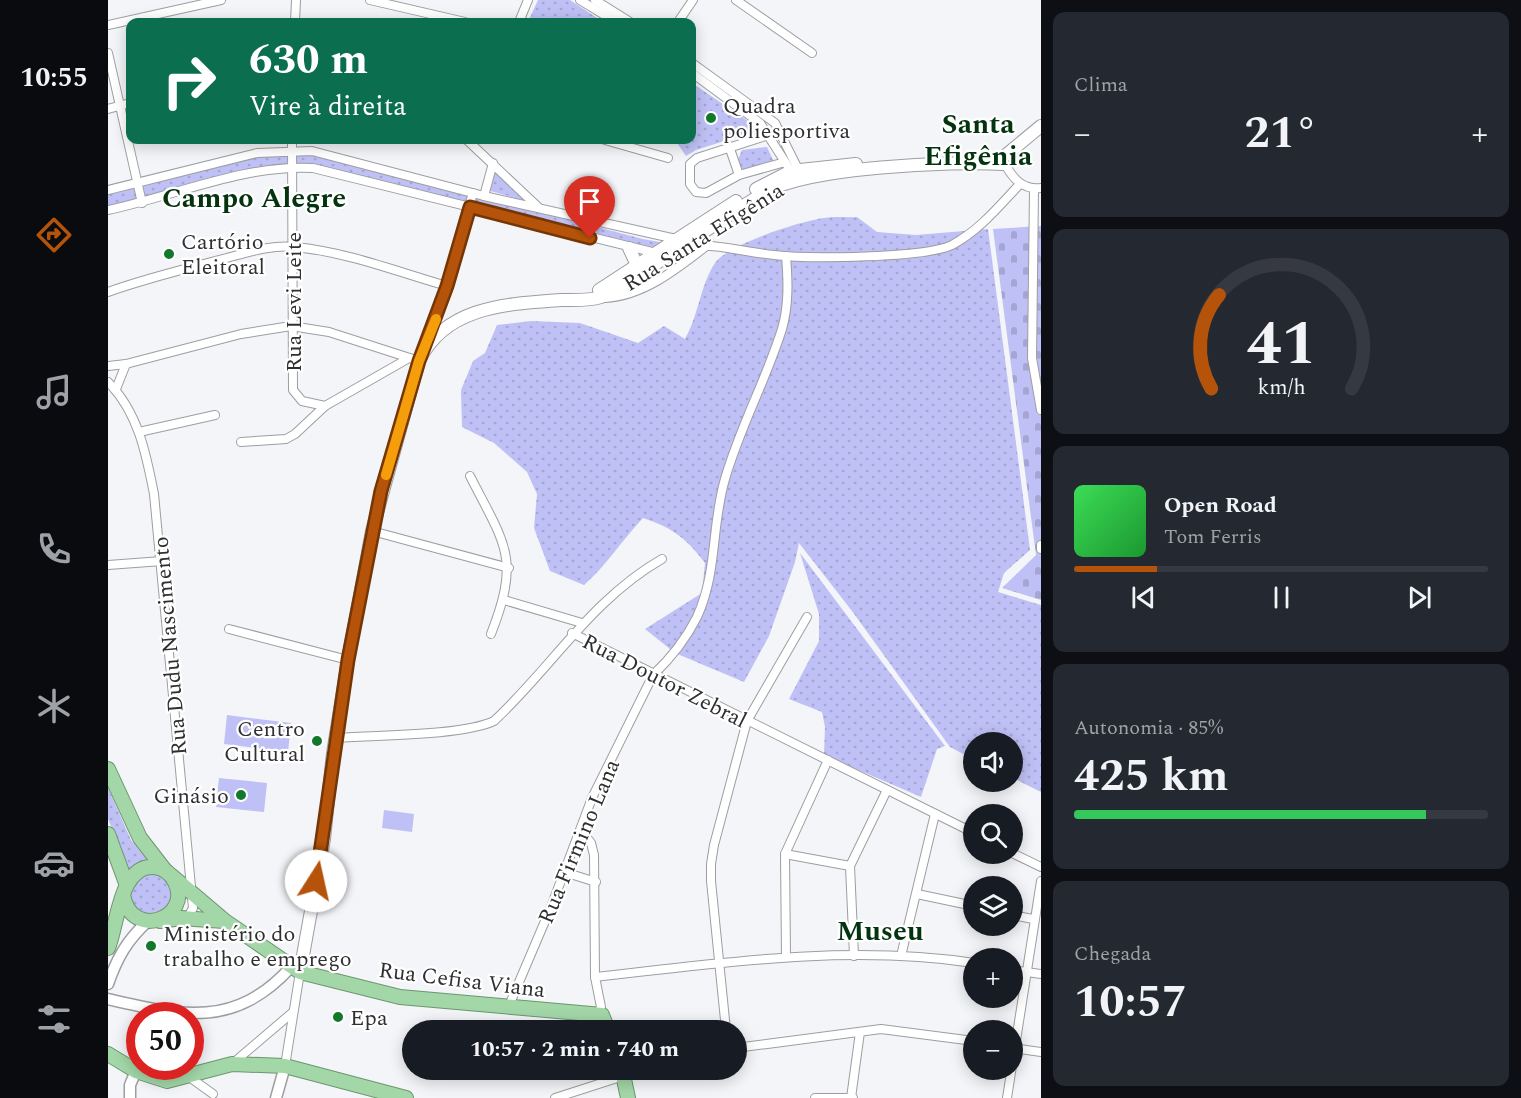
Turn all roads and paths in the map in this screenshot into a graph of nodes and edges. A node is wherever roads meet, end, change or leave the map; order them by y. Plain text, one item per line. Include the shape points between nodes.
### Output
1 (221, 0) edge
2 (296, 0) edge
3 (370, 0) edge
4 (528, 0) edge
5 (580, 0) edge
6 (595, 0) edge
7 (693, 0) edge
8 (736, 0) edge
9 (140, 18) edge
10 (295, 18) edge
11 (448, 18) edge
12 (521, 18) edge
13 (609, 18) edge
14 (624, 18) edge
15 (681, 18) edge
16 (126, 21) edge
17 (108, 25) edge
18 (108, 53) edge
19 (812, 53) dead end
20 (696, 66) edge
21 (696, 76) edge
22 (126, 104) edge
23 (120, 105) junction
24 (108, 109) edge
25 (1041, 126) edge
26 (126, 131) edge
27 (781, 131) junction
28 (1041, 133) edge
29 (768, 135) junction
30 (129, 144) edge
31 (292, 144) edge
32 (472, 144) edge
33 (619, 144) edge
34 (729, 146) junction
35 (291, 149) junction
36 (668, 158) dead end
37 (1006, 162) junction
38 (493, 163) junction
39 (292, 167) junction
40 (794, 172) junction
41 (739, 175) junction
42 (138, 183) junction
43 (1020, 184) junction
44 (1037, 189) edge
45 (108, 190) edge
46 (473, 193) junction
47 (484, 196) junction
48 (142, 203) junction
49 (470, 207) junction
50 (539, 208) junction
51 (108, 210) edge
52 (680, 242) junction
53 (710, 244) junction
54 (294, 246) junction
55 (629, 248) junction
56 (662, 254) junction
57 (786, 256) junction
58 (636, 265) junction
59 (447, 286) junction
60 (108, 292) edge
61 (598, 298) junction
62 (583, 299) junction
63 (291, 326) junction
64 (428, 344) junction
65 (414, 360) junction
66 (126, 364) junction
67 (108, 366) edge
68 (108, 382) edge
69 (116, 389) junction
70 (325, 406) junction
71 (1041, 410) edge
72 (215, 415) dead end
73 (140, 432) junction
74 (241, 442) dead end
75 (470, 476) dead end
76 (372, 531) junction
77 (662, 559) dead end
78 (162, 561) junction
79 (108, 566) edge
80 (509, 568) junction
81 (504, 600) junction
82 (807, 617) dead end
83 (582, 623) junction
84 (229, 630) dead end
85 (572, 633) junction
86 (491, 634) dead end
87 (348, 660) junction
88 (652, 675) junction
89 (747, 721) junction
90 (335, 738) junction
91 (828, 760) junction
92 (108, 769) edge
93 (887, 790) junction
94 (936, 814) junction
95 (963, 828) edge
96 (581, 830) junction
97 (108, 834) edge
98 (785, 854) junction
99 (1023, 858) edge
100 (850, 866) junction
101 (1041, 867) edge
102 (564, 872) junction
103 (169, 873) junction
104 (1041, 881) edge
105 (596, 882) junction
106 (124, 889) junction
107 (917, 894) junction
108 (192, 896) junction
109 (963, 904) edge
110 (1023, 917) edge
111 (187, 919) junction
112 (1033, 919) junction
113 (153, 921) junction
114 (225, 921) junction
115 (109, 941) edge
116 (854, 956) junction
117 (901, 956) junction
118 (786, 957) junction
119 (963, 962) edge
120 (719, 964) junction
121 (297, 968) junction
122 (1023, 971) edge
123 (1026, 972) junction
124 (1041, 974) edge
125 (595, 977) junction
126 (108, 984) edge
127 (108, 999) edge
128 (507, 1008) junction
129 (293, 1012) junction
130 (599, 1015) junction
131 (602, 1020) edge
132 (725, 1020) edge
133 (1019, 1020) edge
134 (860, 1032) junction
135 (963, 1039) edge
136 (747, 1047) edge
137 (1023, 1049) edge
138 (1041, 1052) edge
139 (108, 1054) edge
140 (126, 1065) edge
141 (232, 1065) junction
142 (285, 1066) junction
143 (204, 1072) edge
144 (132, 1080) edge
145 (194, 1080) edge
146 (602, 1080) edge
147 (625, 1080) edge
148 (1011, 1080) edge
149 (213, 1094) dead end
150 (130, 1098) edge
151 (276, 1098) edge
152 (406, 1098) edge
153 (555, 1098) edge
154 (628, 1098) edge
155 (816, 1098) edge
156 (851, 1098) edge
157 (1008, 1098) edge

1 - 9 street
2 - 10 street
3 - 11 street
4 - 12 street
5 - 13 street
6 - 14 street
7 - 15 street
8 - 19 street
16 - 17 street
18 - 23 street
20 - 27 street via 768,117
21 - 29 street via 751,115
22 - 23 street
23 - 24 street
23 - 26 street
25 - 37 main road
27 - 29 street
27 - 40 street
28 - 37 main road
29 - 34 street
29 - 40 street
30 - 42 street
31 - 35 street, Rua Levi Leite
32 - 38 street
33 - 36 street
34 - 41 street
34 - 41 street via 690,164 690,184 696,192 706,192
35 - 39 street, Rua Levi Leite
35 - 42 street via 257,153
35 - 46 street via 350,159
37 - 40 main road, Rua Santa Efigênia
37 - 43 street
38 - 47 street
38 - 50 street
39 - 48 street via 253,172
39 - 49 street via 337,173
39 - 54 street, Rua Levi Leite
40 - 41 street
40 - 52 main road, Rua Santa Efigênia via 768,182
42 - 45 street
42 - 48 street
43 - 44 street
43 - 57 street via 982,225 946,247 900,254
44 - 71 street via 1032,358
46 - 47 street
46 - 49 street
47 - 50 street
48 - 51 street
49 - 55 street
49 - 59 street
50 - 52 street
52 - 53 street
52 - 56 main road, Rua Santa Efigênia
53 - 57 street
53 - 61 street via 644,287 627,295
54 - 59 street
54 - 60 street via 242,254
54 - 63 street, Rua Levi Leite
55 - 56 street
55 - 58 main road
56 - 58 main road, Rua Santa Efigênia
56 - 61 main road, Rua Santa Efigênia
57 - 88 street, Rua Firmino Lana via 788,285 782,328 724,480 711,582 685,636 667,662
58 - 62 main road, Rua Santa Efigênia
59 - 64 street
61 - 62 main road, Rua Santa Efigênia
62 - 64 main road, Rua Santa Efigênia via 486,309 458,320
63 - 65 street via 329,332
63 - 66 street via 241,334
63 - 70 street, Rua Levi Leite via 293,390 302,401
64 - 65 main road
65 - 70 street
65 - 76 main road
66 - 67 street
66 - 69 street
68 - 69 street, Rua Dudu Nascimento
69 - 73 street, Rua Dudu Nascimento
70 - 74 street via 286,439
72 - 73 street
73 - 78 street, Rua Dudu Nascimento via 154,494
75 - 80 street via 500,536
76 - 80 street
76 - 87 main road
77 - 83 street via 626,583
78 - 79 street
78 - 108 street, Rua Dudu Nascimento
80 - 81 street
81 - 83 street
81 - 86 street
82 - 89 street
83 - 85 street
84 - 87 street
85 - 88 street, Rua Doutor Zebral
85 - 90 street, Rua Doutor Zebral via 502,713 483,726
87 - 90 main road
88 - 89 street, Rua Doutor Zebral
88 - 96 street, Rua Firmino Lana via 592,798
89 - 91 street, Rua Doutor Zebral
89 - 120 street via 711,864
90 - 121 main road via 324,839
91 - 93 street, Rua Doutor Zebral
91 - 98 street
92 - 103 highway, Rua Cefisa Viana via 140,838
93 - 94 street, Rua Doutor Zebral
93 - 100 street
94 - 95 street, Rua Doutor Zebral
94 - 107 street
96 - 102 street, Rua Firmino Lana
96 - 105 street via 591,843
97 - 106 highway
98 - 100 street
98 - 118 street
99 - 101 street
100 - 116 street
102 - 105 street
102 - 128 street, Rua Firmino Lana
103 - 106 highway via 158,867 142,868 130,876
103 - 108 highway, Rua Cefisa Viana
103 - 113 highway via 177,886 175,908 168,916
104 - 112 street
105 - 125 street
106 - 113 highway via 125,903 134,916
106 - 115 highway
107 - 109 street
107 - 117 street
108 - 111 street, Rua Dudu Nascimento via 193,908
108 - 114 highway, Rua Cefisa Viana
110 - 112 street
111 - 113 highway
111 - 114 highway
112 - 123 street
113 - 126 street via 129,939
114 - 121 highway, Rua Cefisa Viana
116 - 117 street
116 - 118 street
117 - 119 street
118 - 120 street
120 - 125 street
120 - 132 street
121 - 127 street via 255,1000 238,1007 193,1014 161,1012
121 - 128 highway, Rua Cefisa Viana via 400,997
121 - 129 street
122 - 123 street
123 - 124 street
123 - 133 street
125 - 130 street
128 - 130 highway, Rua Cefisa Viana
129 - 141 street
129 - 142 street
130 - 131 highway
134 - 135 street via 881,1029
134 - 136 street
134 - 156 street
137 - 138 street
139 - 140 highway
141 - 142 highway
141 - 143 highway
142 - 151 street
142 - 152 highway
144 - 150 street
145 - 149 street
146 - 153 street
147 - 154 highway
148 - 157 street
155 - 156 street

